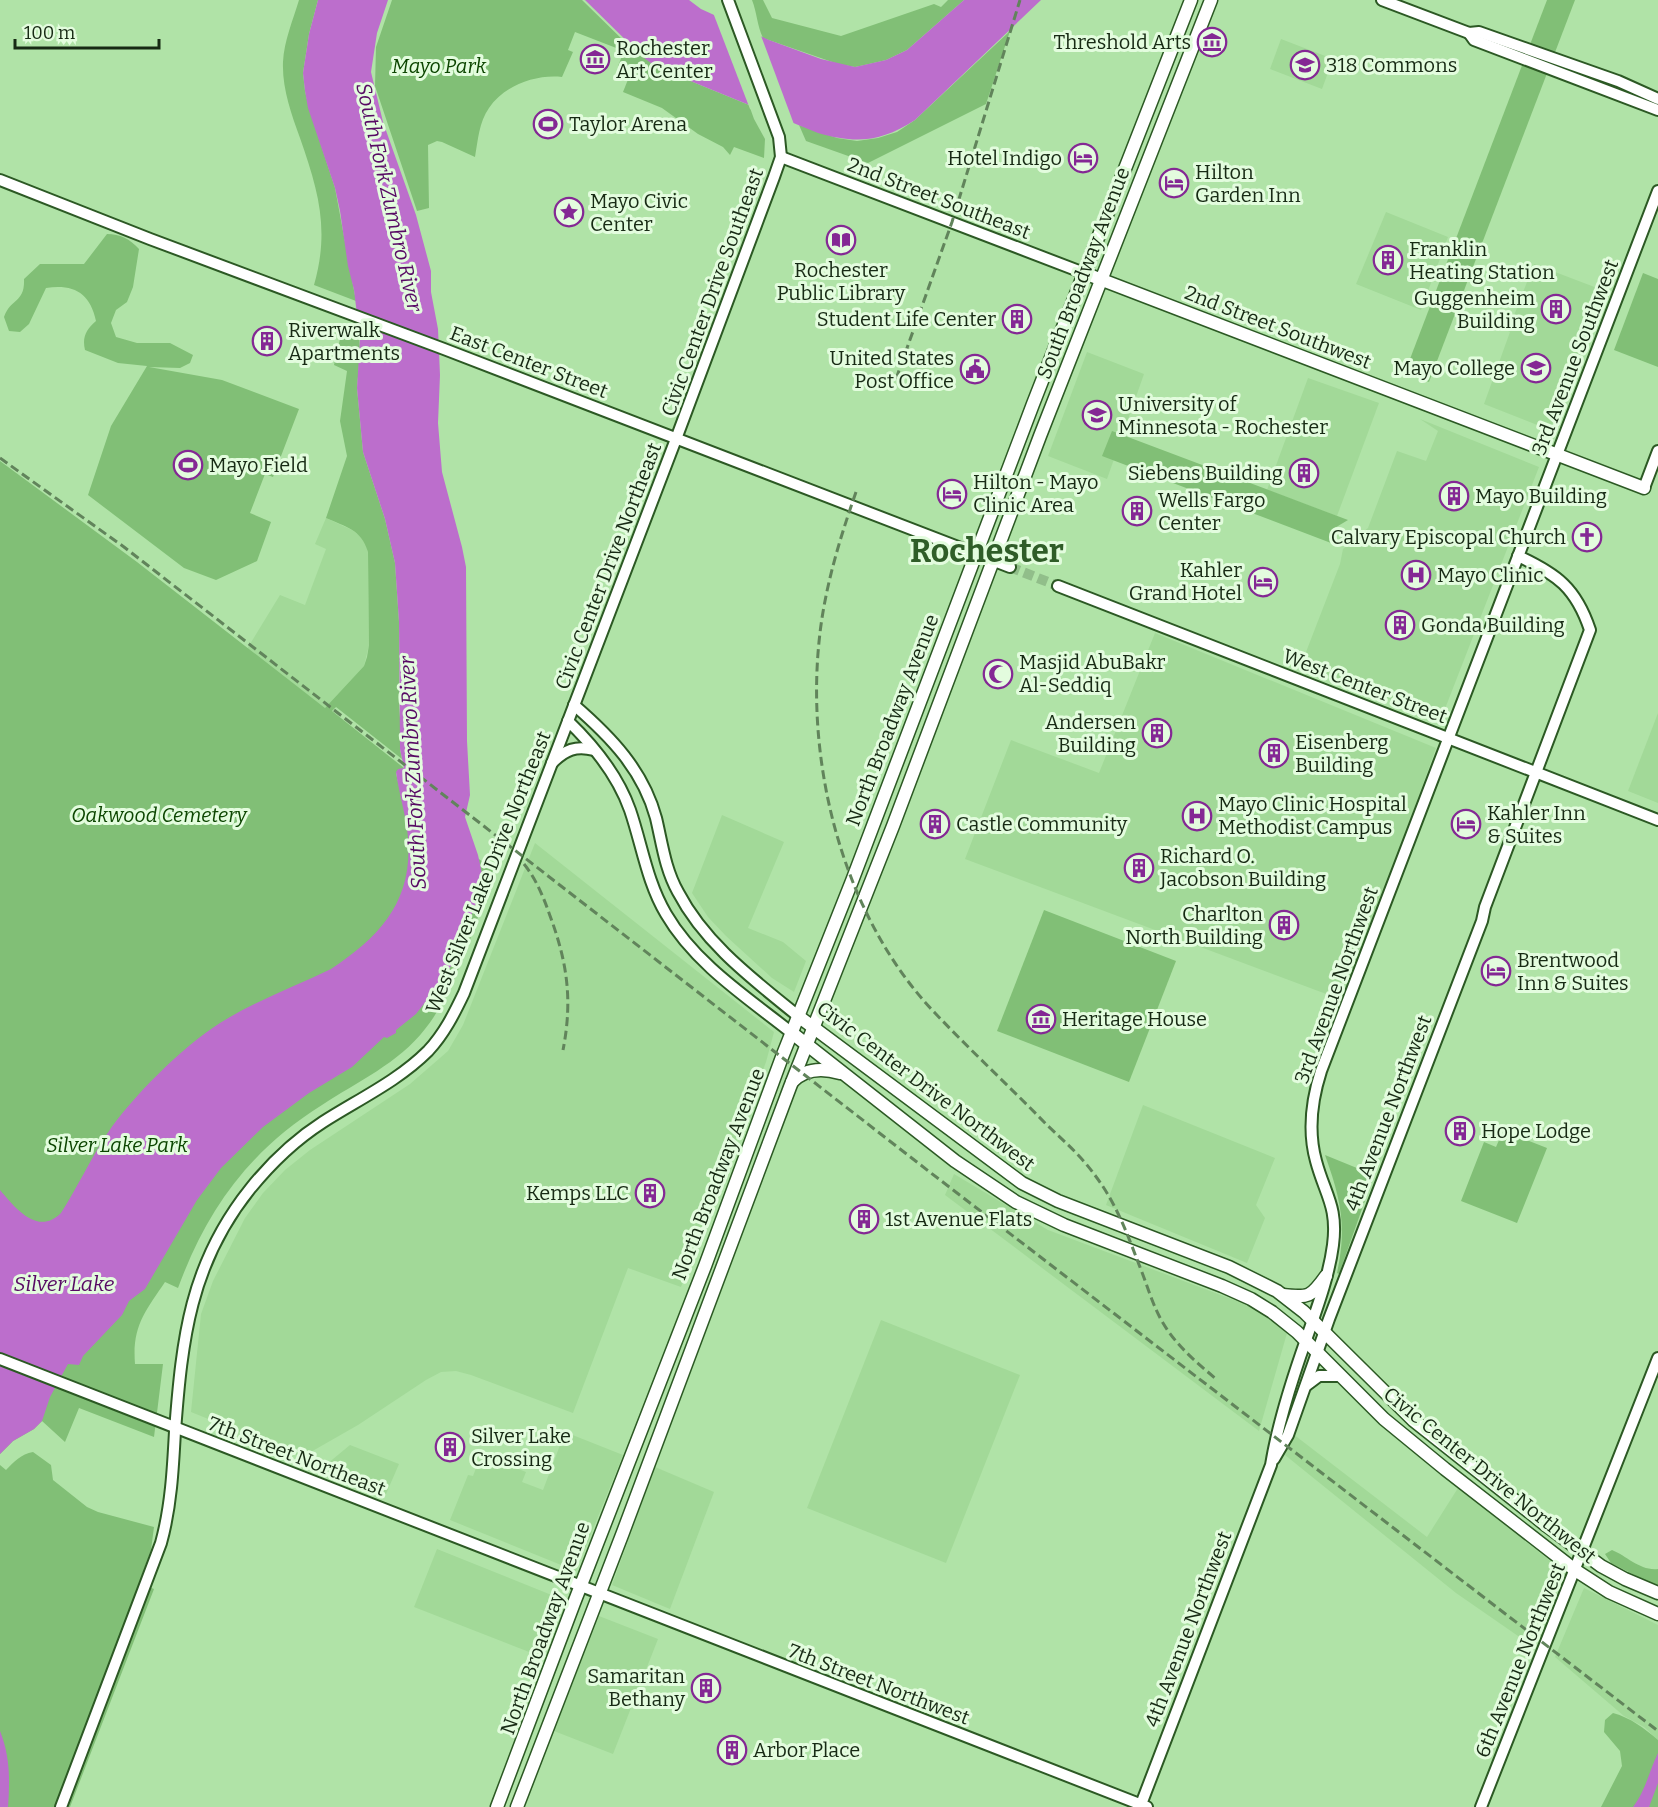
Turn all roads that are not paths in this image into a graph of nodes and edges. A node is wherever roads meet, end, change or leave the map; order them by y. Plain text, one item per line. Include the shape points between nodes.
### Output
1 (728, 0) edge
2 (1191, 0) edge
3 (1211, 0) edge
4 (1383, 0) edge
5 (1469, 33) junction
6 (1658, 99) edge
7 (1658, 110) edge
8 (781, 158) junction
9 (0, 180) edge
10 (1658, 191) edge
11 (1084, 273) junction
12 (1101, 279) junction
13 (676, 439) junction
14 (1658, 451) edge
15 (1556, 455) junction
16 (1644, 488) joint
17 (976, 555) junction
18 (1518, 556) junction
19 (993, 561) junction
20 (1010, 567) tunnel mouth
21 (1058, 586) tunnel mouth
22 (574, 705) junction
23 (568, 721) junction
24 (1449, 737) junction
25 (594, 750) junction
26 (550, 765) junction
27 (1537, 773) junction
28 (1658, 820) edge
29 (798, 1016) junction
30 (814, 1028) junction
31 (792, 1033) junction
32 (807, 1045) junction
33 (843, 1074) junction
34 (792, 1083) junction
35 (1326, 1276) junction
36 (1283, 1295) junction
37 (1312, 1321) junction
38 (1324, 1332) junction
39 (1305, 1340) junction
40 (1318, 1352) junction
41 (1658, 1358) edge
42 (0, 1359) edge
43 (1341, 1376) junction
44 (1306, 1385) junction
45 (176, 1428) junction
46 (1270, 1465) junction
47 (1582, 1553) junction
48 (1575, 1570) junction
49 (580, 1586) junction
50 (599, 1593) junction
51 (1658, 1593) edge
52 (1658, 1614) edge
53 (1143, 1806) edge
54 (61, 1807) edge
55 (497, 1807) edge
56 (517, 1807) edge
57 (1481, 1807) edge

1 - 8 main road via 779,137
2 - 11 main road, South Broadway Avenue
3 - 12 main road, South Broadway Avenue
4 - 5 main road
5 - 6 main road via 1479,32
5 - 7 main road via 1474,40
8 - 11 main road, 2nd Street Southeast
8 - 13 main road, Civic Center Drive Southeast
9 - 13 main road, East Center Street
10 - 15 main road, 3rd Avenue Southwest
11 - 12 main road, 2nd Street Southwest
11 - 17 main road, South Broadway Avenue
12 - 15 main road, 2nd Street Southwest
12 - 19 main road, South Broadway Avenue
13 - 17 main road, East Center Street
13 - 22 main road, Civic Center Drive Northeast
14 - 16 main road
15 - 16 main road, 2nd Street Southwest
15 - 18 main road, 3rd Avenue Southwest
17 - 19 main road, East Center Street
17 - 29 main road, North Broadway Avenue
18 - 24 main road, 3rd Avenue Southwest
18 - 27 main road, 4th Avenue Northwest via 1568,586 1590,630
19 - 20 main road
19 - 30 main road, North Broadway Avenue
21 - 24 main road, West Center Street
22 - 23 main road, Civic Center Drive Northeast
22 - 29 main road, Civic Center Drive Northeast via 612,740 645,786 669,872 693,917 746,973
23 - 25 main road, Civic Center Drive Northeast
23 - 26 main road, West Silver Lake Drive Northeast
24 - 27 main road, West Center Street
24 - 35 main road, 3rd Avenue Northwest via 1315,1092 1313,1148 1335,1223
25 - 26 main road via 573,748
25 - 31 main road, Civic Center Drive Northeast via 624,794 653,887 671,923 712,968
26 - 45 main road, West Silver Lake Drive Northeast via 464,993 441,1035 403,1072 323,1122 279,1156 250,1188 218,1236 199,1277 188,1317
27 - 28 main road, West Center Street
27 - 38 main road, 4th Avenue Northwest
29 - 30 main road, Civic Center Drive Northwest
29 - 31 main road, North Broadway Avenue
30 - 32 main road, North Broadway Avenue
30 - 36 main road, Civic Center Drive Northwest via 1022,1183 1058,1201 1229,1267
31 - 32 main road, Civic Center Drive Northwest
31 - 49 main road, North Broadway Avenue
32 - 33 main road, Civic Center Drive Northwest
32 - 34 main road, North Broadway Avenue
33 - 34 main road via 812,1071 799,1075
33 - 39 main road, Civic Center Drive Northwest via 1010,1199 1064,1225 1243,1295 1272,1312
34 - 50 main road, North Broadway Avenue
35 - 36 main road via 1310,1295
35 - 37 main road, 3rd Avenue Northwest
36 - 37 main road, Civic Center Drive Northwest
37 - 38 main road, Civic Center Drive Northwest
37 - 39 main road, 4th Avenue Northwest
38 - 40 main road, 4th Avenue Northwest
38 - 47 main road, Civic Center Drive Northwest via 1413,1420
39 - 40 main road, Civic Center Drive Northwest
39 - 46 main road, 4th Avenue Northwest via 1275,1436
40 - 43 main road, Civic Center Drive Northwest
40 - 44 main road, 4th Avenue Northwest
41 - 47 main road, 6th Avenue Northwest
42 - 45 main road, 7th Street Northeast
43 - 44 main road via 1319,1376
43 - 48 main road, Civic Center Drive Northwest via 1416,1447
44 - 46 main road, 4th Avenue Northwest via 1284,1443
45 - 49 main road, 7th Street Northeast
45 - 54 main road, West Silver Lake Drive Northeast via 170,1498 160,1548
46 - 53 main road, 4th Avenue Northwest
47 - 48 main road, 6th Avenue Northwest
47 - 51 main road, Civic Center Drive Northwest via 1616,1575
48 - 52 main road, Civic Center Drive Northwest via 1609,1592
48 - 57 main road, 6th Avenue Northwest
49 - 50 main road, 7th Street Northeast
49 - 55 main road, North Broadway Avenue
50 - 53 main road, 7th Street Northwest
50 - 56 main road, North Broadway Avenue

